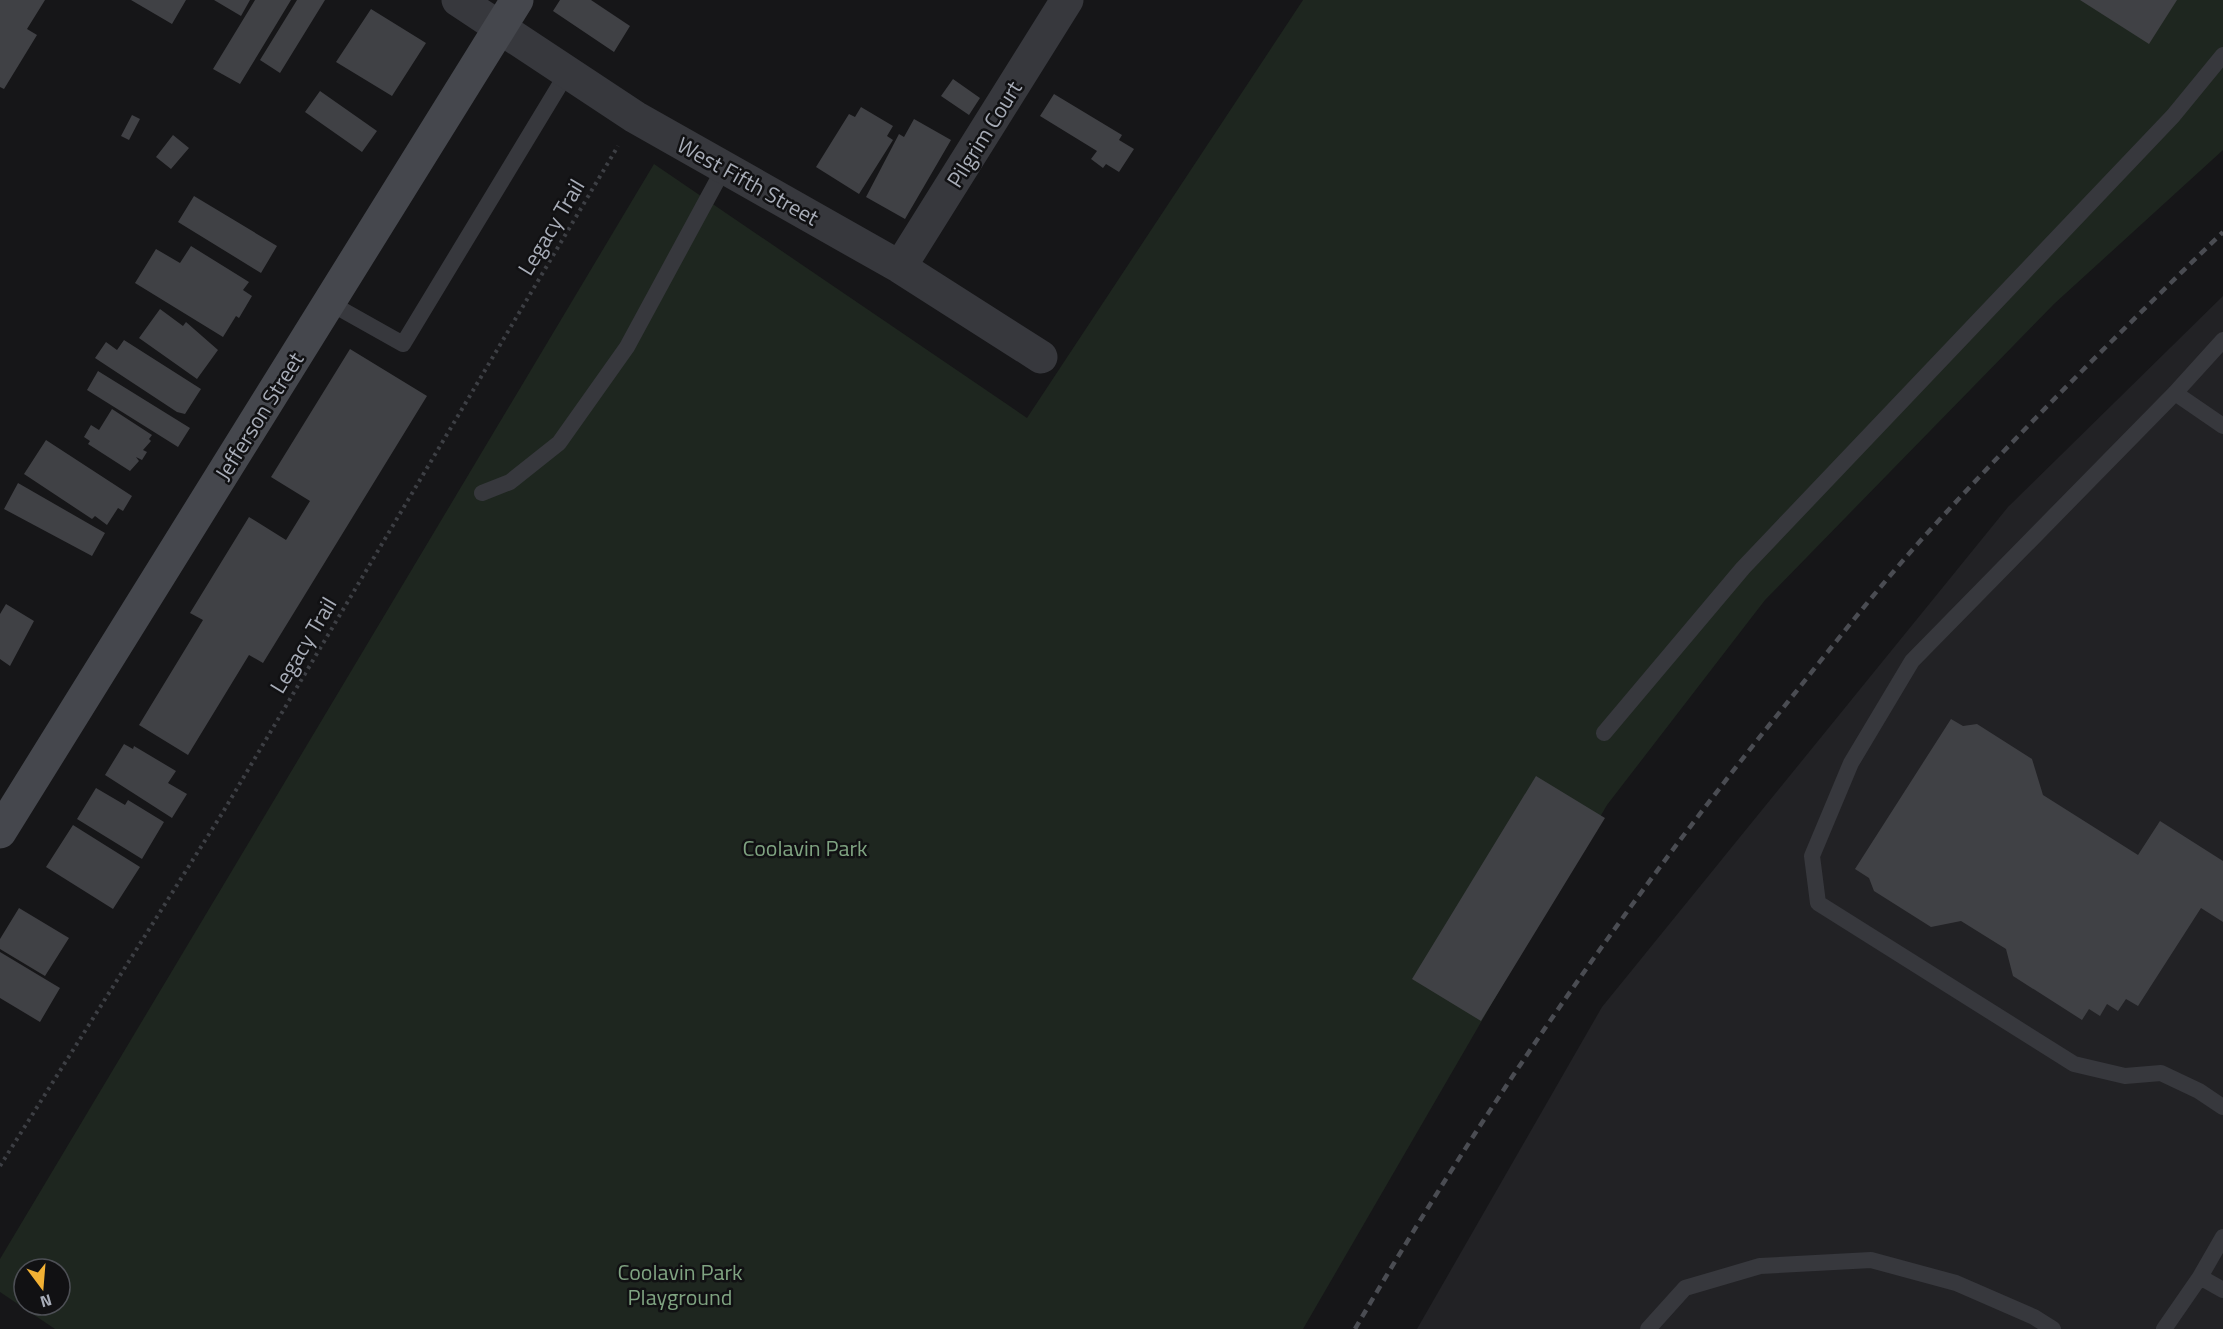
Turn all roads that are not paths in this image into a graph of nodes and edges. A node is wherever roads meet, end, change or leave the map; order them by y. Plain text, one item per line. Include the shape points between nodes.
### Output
1 (458, 0) edge
2 (517, 0) edge
3 (1067, 0) edge
4 (500, 28) junction
5 (2223, 55) edge
6 (567, 73) junction
7 (724, 168) junction
8 (900, 267) junction
9 (330, 303) junction
10 (2223, 340) edge
11 (1041, 357) dead end
12 (2175, 393) junction
13 (2223, 426) edge
14 (482, 493) dead end
15 (1604, 733) dead end
16 (0, 832) edge
17 (2223, 1107) edge
18 (2223, 1237) edge
19 (2200, 1277) junction
20 (2223, 1290) edge
21 (1648, 1329) edge
22 (2053, 1329) edge
23 (2164, 1329) edge

1 - 4 street, West Fifth Street
2 - 4 street, Jefferson Street
3 - 8 street, Pilgrim Court
4 - 6 street, West Fifth Street
4 - 9 street, Jefferson Street
5 - 15 lane via 2173,116 1743,568
6 - 7 street, West Fifth Street
6 - 9 lane via 403,344
7 - 8 street, West Fifth Street
7 - 14 lane via 627,347 559,443 510,482
8 - 11 street, West Fifth Street
9 - 16 street, Jefferson Street
10 - 12 lane
12 - 13 lane
12 - 17 lane via 1912,661 1851,763 1812,856 1818,903 2074,1064 2125,1076 2161,1073
18 - 19 lane
19 - 20 lane
19 - 23 lane
21 - 22 lane via 1685,1288 1760,1266 1871,1260 1956,1283

